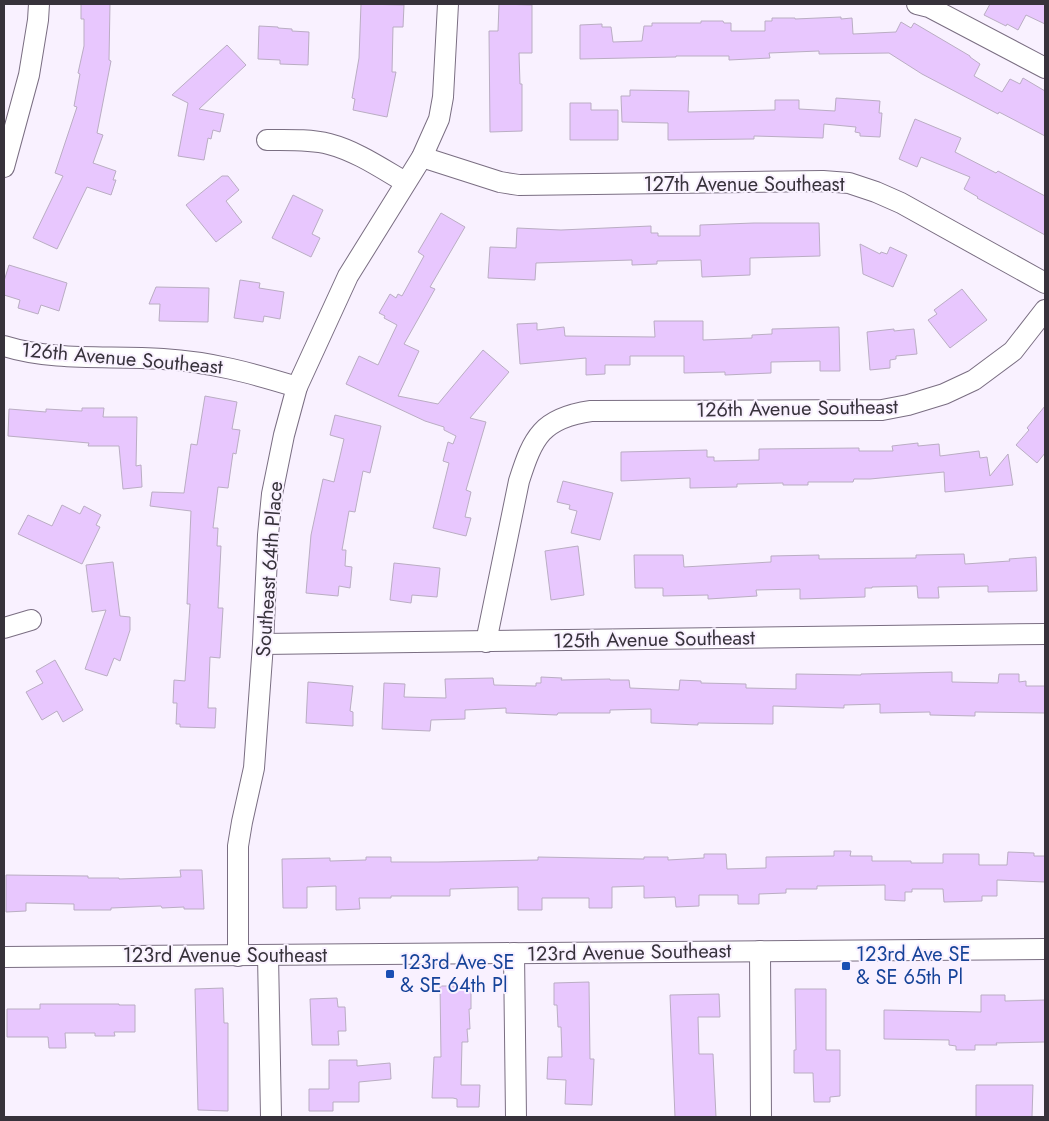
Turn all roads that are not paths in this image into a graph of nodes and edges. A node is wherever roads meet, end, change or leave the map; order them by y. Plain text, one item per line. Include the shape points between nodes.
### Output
1 (39, 4) edge
2 (448, 4) edge
3 (917, 4) edge
4 (1045, 68) edge
5 (267, 140) dead end
6 (422, 157) junction
7 (4, 166) edge
8 (405, 182) junction
9 (1045, 283) edge
10 (1045, 310) edge
11 (4, 346) edge
12 (298, 387) junction
13 (31, 620) dead end
14 (4, 628) edge
15 (1045, 634) edge
16 (486, 642) junction
17 (263, 644) junction
18 (1045, 949) edge
19 (760, 951) junction
20 (514, 953) junction
21 (268, 955) junction
22 (238, 956) junction
23 (4, 957) edge
24 (271, 1117) edge
25 (516, 1117) edge
26 (761, 1117) edge

1 - 7 street via 29,75
2 - 6 street, Southeast 64th Place via 439,118
3 - 4 street via 929,7
5 - 8 street via 328,144 368,160
6 - 8 street, Southeast 64th Place
6 - 9 street, 127th Avenue Southeast via 519,185 849,183 901,203
8 - 12 street, Southeast 64th Place via 348,276
10 - 16 street, 126th Avenue Southeast via 1013,351 974,380 908,405 882,410 591,411 558,419 547,426 527,456
11 - 12 street, 126th Avenue Southeast via 50,356 163,358 200,362
12 - 17 street, Southeast 64th Place via 272,494
13 - 14 street
15 - 16 street, 125th Avenue Southeast
16 - 17 street, 125th Avenue Southeast
17 - 22 street, Southeast 64th Place via 254,768 238,846
18 - 19 street, 123rd Avenue Southeast
19 - 20 street, 123rd Avenue Southeast
19 - 26 street
20 - 21 street, 123rd Avenue Southeast
20 - 25 street
21 - 22 street, 123rd Avenue Southeast
21 - 24 street
22 - 23 street, 123rd Avenue Southeast

